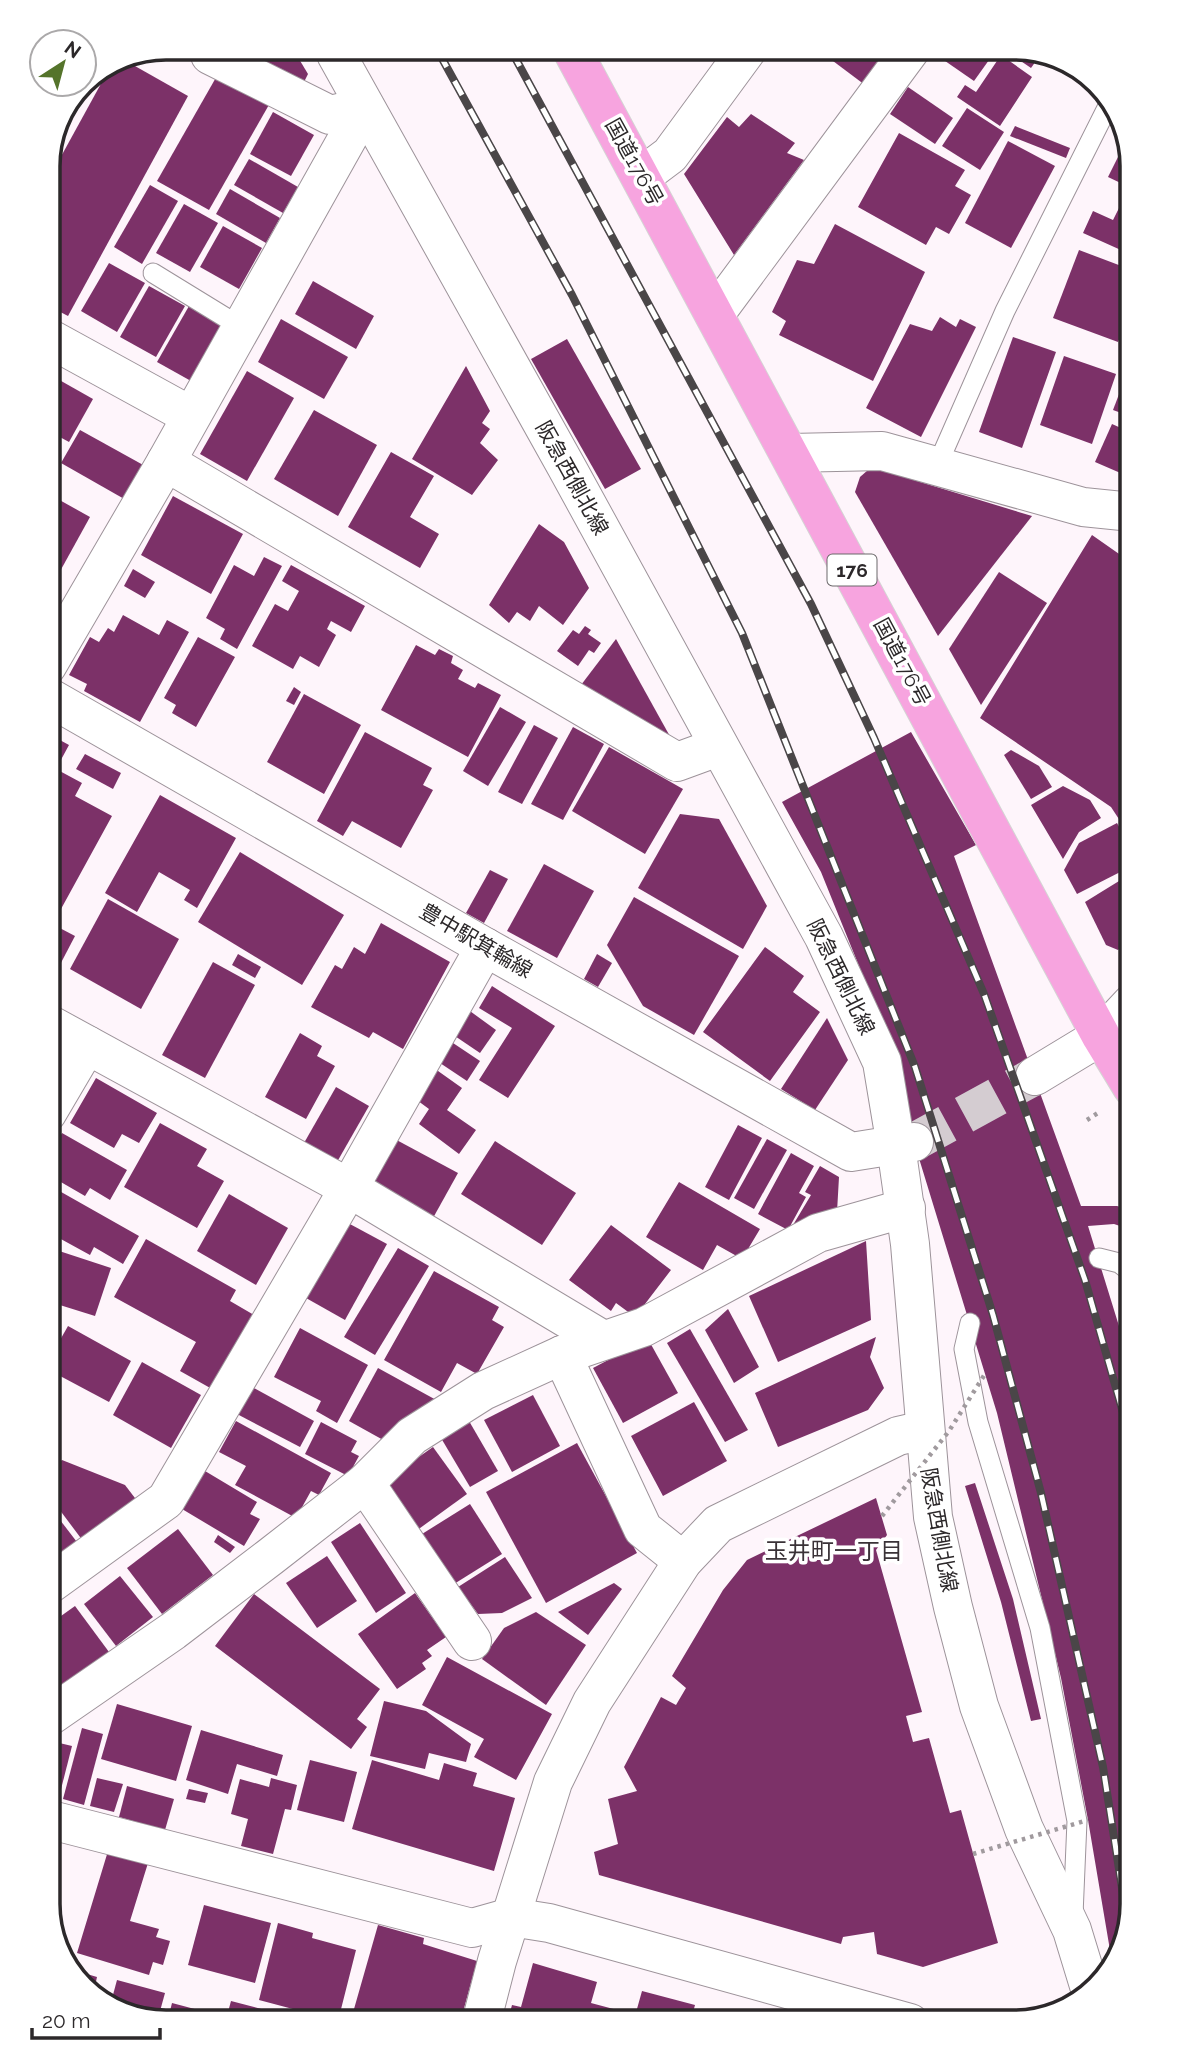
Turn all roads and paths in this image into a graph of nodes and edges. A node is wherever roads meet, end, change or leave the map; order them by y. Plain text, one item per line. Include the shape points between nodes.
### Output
1 (220, 60) edge
2 (339, 60) edge
3 (577, 60) edge
4 (740, 60) edge
5 (904, 60) edge
6 (365, 107) junction
7 (1105, 112) edge
8 (642, 176) junction
9 (153, 273) dead end
10 (715, 314) junction
11 (241, 327) junction
12 (60, 344) edge
13 (191, 416) junction
14 (790, 453) junction
15 (166, 462) junction
16 (937, 466) junction
17 (1120, 511) edge
18 (60, 644) edge
19 (60, 703) edge
20 (718, 747) junction
21 (485, 947) junction
22 (1120, 1016) edge
23 (60, 1030) edge
24 (1101, 1036) junction
25 (87, 1045) junction
26 (1120, 1067) edge
27 (1035, 1076) tunnel mouth
28 (60, 1091) edge
29 (905, 1144) junction
30 (349, 1188) junction
31 (906, 1208) junction
32 (1099, 1258) dead end
33 (1120, 1264) edge
34 (970, 1323) dead end
35 (603, 1340) junction
36 (562, 1354) junction
37 (985, 1374) dead end
38 (924, 1430) junction
39 (365, 1483) junction
40 (882, 1516) dead end
41 (683, 1561) junction
42 (60, 1577) edge
43 (472, 1641) dead end
44 (60, 1709) edge
45 (1088, 1820) dead end
46 (60, 1822) edge
47 (973, 1854) dead end
48 (511, 1917) junction
49 (1072, 1930) junction
50 (1087, 1980) edge
51 (485, 2010) edge
52 (863, 2010) edge

1 - 6 street via 330,115
2 - 6 street, 阪急西側北線
3 - 8 highway, 国道176号 / 176
4 - 8 street via 670,155
5 - 10 street
6 - 11 street
6 - 20 street, 阪急西側北線
7 - 16 lane via 1005,311
8 - 10 highway, 国道176号 / 176
9 - 11 lane
10 - 14 highway, 国道176号 / 176
11 - 13 street
12 - 13 street
13 - 15 street
14 - 16 street via 882,451
14 - 24 highway, 国道176号 / 176
15 - 18 street
15 - 20 street via 677,762
16 - 17 street via 1083,507
19 - 21 street, 豊中駅箕輪線
20 - 29 street, 阪急西側北線 via 824,937 882,1062
21 - 29 street, 豊中駅箕輪線 via 851,1152
21 - 30 street
22 - 24 street
23 - 25 street
24 - 26 highway, 国道176号 / 176
24 - 27 street
25 - 28 street
25 - 30 street
29 - 31 street, 阪急西側北線
30 - 35 street
30 - 42 street via 166,1500
31 - 35 street via 818,1233 644,1327
31 - 38 street, 阪急西側北線
32 - 33 lane
34 - 49 lane via 964,1349 978,1422 1040,1628 1077,1821
35 - 36 street
36 - 39 street via 482,1391 412,1436
36 - 41 street via 643,1529
37 - 40 path, bridge via 949,1431
38 - 41 street via 898,1436 718,1524
38 - 49 street, 阪急西側北線 via 933,1517 979,1706 1024,1829
39 - 43 street
39 - 44 street via 173,1631
41 - 48 street via 592,1702 553,1782
45 - 47 path, bridge
46 - 48 street via 472,1928
48 - 51 street
48 - 52 street via 549,1923
49 - 50 street, 阪急西側北線

